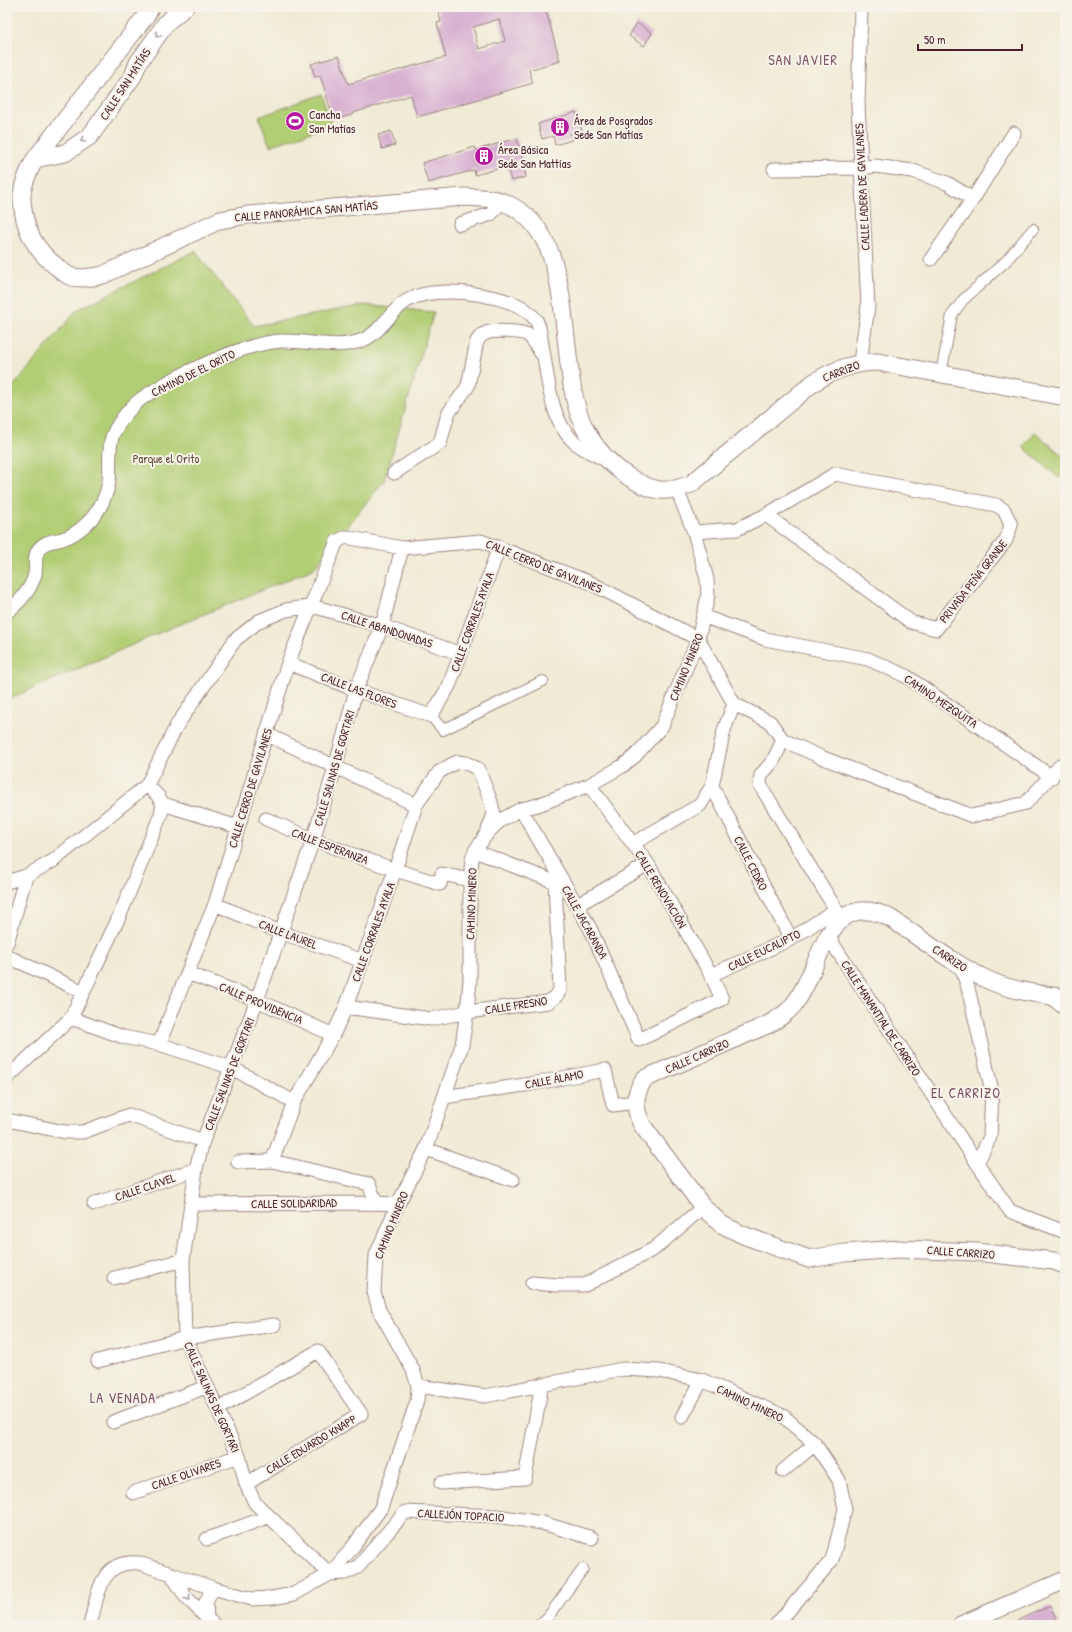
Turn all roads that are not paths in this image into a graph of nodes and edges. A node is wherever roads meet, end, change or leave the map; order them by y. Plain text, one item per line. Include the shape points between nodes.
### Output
1 (185, 7) edge
2 (861, 10) dead end
3 (148, 12) edge
4 (1014, 133) dead end
5 (35, 159) junction
6 (860, 168) junction
7 (774, 169) dead end
8 (973, 199) junction
9 (502, 201) junction
10 (460, 224) dead end
11 (1033, 229) dead end
12 (931, 260) dead end
13 (545, 362) junction
14 (860, 362) junction
15 (941, 374) junction
16 (1065, 397) edge
17 (611, 463) junction
18 (394, 473) dead end
19 (677, 490) junction
20 (766, 515) junction
21 (694, 532) junction
22 (499, 547) junction
23 (402, 548) junction
24 (312, 606) junction
25 (7, 612) edge
26 (705, 617) junction
27 (382, 626) junction
28 (698, 639) junction
29 (461, 654) junction
30 (288, 662) junction
31 (543, 681) dead end
32 (356, 690) junction
33 (734, 704) junction
34 (431, 716) junction
35 (266, 734) junction
36 (783, 740) junction
37 (335, 768) junction
38 (1065, 769) edge
39 (1052, 777) junction
40 (589, 784) junction
41 (147, 785) junction
42 (712, 786) junction
43 (163, 804) junction
44 (416, 805) junction
45 (521, 809) junction
46 (266, 819) dead end
47 (238, 827) junction
48 (488, 832) junction
49 (313, 840) junction
50 (634, 843) junction
51 (475, 851) junction
52 (648, 864) junction
53 (395, 870) junction
54 (26, 876) junction
55 (470, 880) junction
56 (7, 882) edge
57 (215, 904) junction
58 (576, 906) junction
59 (838, 914) junction
60 (280, 932) junction
61 (827, 935) junction
62 (791, 939) junction
63 (7, 943) edge
64 (7, 956) edge
65 (363, 961) junction
66 (961, 966) junction
67 (188, 973) junction
68 (711, 975) junction
69 (560, 990) joint
70 (84, 992) junction
71 (1057, 997) edge
72 (722, 999) joint
73 (257, 1000) junction
74 (346, 1007) junction
75 (1065, 1009) edge
76 (467, 1012) junction
77 (71, 1018) junction
78 (333, 1035) junction
79 (160, 1044) junction
80 (232, 1068) junction
81 (7, 1078) edge
82 (444, 1097) junction
83 (294, 1102) junction
84 (635, 1102) junction
85 (7, 1120) edge
86 (204, 1141) junction
87 (426, 1149) junction
88 (272, 1161) junction
89 (238, 1162) dead end
90 (977, 1163) junction
91 (196, 1168) junction
92 (513, 1180) dead end
93 (376, 1203) junction
94 (94, 1204) dead end
95 (191, 1204) junction
96 (398, 1204) junction
97 (703, 1207) junction
98 (1065, 1232) edge
99 (183, 1260) junction
100 (1065, 1264) edge
101 (114, 1278) dead end
102 (532, 1283) dead end
103 (274, 1325) dead end
104 (185, 1338) junction
105 (98, 1361) dead end
106 (702, 1380) junction
107 (542, 1384) junction
108 (418, 1386) junction
109 (206, 1387) junction
110 (218, 1409) junction
111 (682, 1418) dead end
112 (113, 1422) dead end
113 (815, 1444) junction
114 (239, 1456) junction
115 (783, 1471) dead end
116 (441, 1483) dead end
117 (246, 1484) junction
118 (133, 1493) dead end
119 (268, 1517) junction
120 (592, 1538) dead end
121 (207, 1539) dead end
122 (583, 1569) dead end
123 (171, 1574) junction
124 (330, 1574) junction
125 (1065, 1580) edge
126 (213, 1588) junction
127 (210, 1622) edge
128 (90, 1625) edge
129 (540, 1625) edge
130 (776, 1625) edge
131 (961, 1625) edge

1 -> 5 street, CALLE SAN MATÍAS via 167,22 138,63 133,76 90,136 65,153
2 - 6 street, CALLE LADERA DE GAVILANES via 858,104
3 - 5 street, CALLE PANORÁMICA SAN MATÍAS
4 - 8 street
5 - 9 street, CALLE PANORÁMICA SAN MATÍAS via 26,177 22,199 32,240 42,255 68,276 88,278 103,276 220,220 248,214 464,198
6 - 7 street
6 - 8 street via 874,166 913,171 947,183
6 - 14 street, CALLE LADERA DE GAVILANES via 868,307
8 - 12 street
9 - 10 street via 491,214
9 - 17 street, CALLE PANORÁMICA SAN MATÍAS via 530,218 547,245 554,263 579,414 586,431
11 - 15 street via 1006,261 963,300 952,315
13 - 17 street, CAMINO DE EL ORITO via 559,420 572,439 585,450
13 - 18 street via 528,335 520,332 487,332 481,335 477,341 468,386 448,414 440,443
13 - 25 street, CAMINO DE EL ORITO via 537,322 524,309 483,296 444,291 424,293 405,302 367,339 349,345 284,340 227,354 139,400 122,419 111,439 111,475 102,504 79,530 62,540 48,541 39,548 35,558 36,572 28,590
14 - 15 street, CARRIZO via 878,362
14 - 19 street, CARRIZO via 828,373 813,383 705,474 692,484
15 - 16 street, CARRIZO
17 - 19 street, CALLE PANORÁMICA SAN MATÍAS via 641,485 659,491
19 - 21 street, CAMINO MINERO
20 - 20 street, PRIVADA PEÑA GRANDE via 836,474 996,505 1004,510 1011,525 1006,540 936,629 911,622
20 - 21 street, PRIVADA PEÑA GRANDE via 737,529
21 - 26 street, CAMINO MINERO via 707,579
22 - 23 street, CALLE CERRO DE GAVILANES via 481,541
22 - 28 street, CALLE CERRO DE GAVILANES via 589,582
22 - 29 street, CALLE CORRALES AYALA
23 - 24 street, CALLE CERRO DE GAVILANES via 346,537 337,541
23 - 27 street, CALLE SALINAS DE GORTARI
24 - 27 street, CALLE ABANDONADAS
24 - 30 street, CALLE CERRO DE GAVILANES
24 - 41 street via 286,610 259,621 235,640 177,725
26 - 28 street, CAMINO MINERO
26 - 39 street, CAMINO MEZQUITA via 765,639 868,659 906,676
27 - 29 street, CALLE ABANDONADAS
27 - 32 street, CALLE SALINAS DE GORTARI
28 - 33 street
28 - 40 street, CAMINO MINERO via 662,726 635,756
29 - 34 street, CALLE CORRALES AYALA via 449,686
30 - 32 street, CALLE LAS FLORES
30 - 35 street, CALLE CERRO DE GAVILANES
31 - 34 street via 443,730
32 - 34 street, CALLE LAS FLORES
32 - 37 street, CALLE SALINAS DE GORTARI
33 - 36 street via 770,722
33 - 42 street via 724,730
35 - 37 street
35 - 47 street, CALLE CERRO DE GAVILANES
36 - 39 street via 972,816 1026,803
36 - 59 street via 773,761 761,775 760,785
37 - 44 street
37 - 49 street, CALLE SALINAS DE GORTARI
38 - 39 street via 1060,766
40 - 45 street, CAMINO MINERO via 538,805
40 - 50 street, CALLE RENOVACIÓN
41 - 43 street
41 - 54 street via 53,861
42 - 50 street via 700,805
42 - 62 street, CALLE CEDRO
43 - 47 street
43 - 70 street via 120,915
44 - 48 street, CALLE CORRALES AYALA via 439,772 457,762 466,763 478,769 490,799 494,814
44 - 53 street, CALLE CORRALES AYALA
45 - 48 street, CAMINO MINERO via 501,820
45 - 58 street, CALLE JACARANDA
46 - 49 street, CALLE ESPERANZA
47 - 57 street, CALLE CERRO DE GAVILANES
48 - 51 street, CAMINO MINERO
49 - 53 street, CALLE ESPERANZA
49 - 60 street, CALLE SALINAS DE GORTARI
50 - 52 street, CALLE RENOVACIÓN
51 - 55 street, CAMINO MINERO
51 - 69 street, CALLE JACARANDA via 555,882
52 - 58 street
52 - 68 street, CALLE RENOVACIÓN
53 - 55 street, CALLE ESPERANZA via 440,884 442,874
53 - 65 street, CALLE CORRALES AYALA
54 - 56 street
54 - 63 street
55 - 76 street, CAMINO MINERO via 470,980
57 - 60 street, CALLE LAUREL
57 - 67 street, CALLE CERRO DE GAVILANES
58 - 72 street, CALLE JACARANDA via 602,953 639,1040
59 - 61 street, CALLE CARRIZO
59 - 62 street, CALLE EUCALIPTO
59 - 66 street, CARRIZO via 862,910 878,912
60 - 65 street, CALLE LAUREL
60 - 73 street, CALLE SALINAS DE GORTARI
61 - 84 street, CALLE CARRIZO via 805,987 785,1014 769,1024 644,1079 638,1088
61 - 90 street, CALLE MANANTIAL DE CARRIZO
62 - 68 street, CALLE EUCALIPTO
64 - 70 street
65 - 74 street, CALLE CORRALES AYALA
66 - 71 street, CARRIZO via 1009,988
66 - 90 street via 992,1092 990,1136
67 - 73 street, CALLE PROVIDENCIA
67 - 79 street, CALLE CERRO DE GAVILANES
68 - 72 street, CALLE RENOVACIÓN
69 - 76 street, CALLE FRESNO via 548,1002
70 - 77 street
71 - 75 street
73 - 78 street, CALLE PROVIDENCIA
73 - 80 street, CALLE SALINAS DE GORTARI
74 - 76 street, CALLE FRESNO via 431,1019
74 - 78 street, CALLE CORRALES AYALA
76 - 82 street, CAMINO MINERO via 462,1045
77 - 79 street via 123,1037
77 - 81 street
78 - 83 street, CALLE CORRALES AYALA
79 - 80 street
80 - 83 street
80 - 86 street, CALLE SALINAS DE GORTARI
82 - 84 street, CALLE ÁLAMO via 604,1070 612,1105
82 - 87 street, CAMINO MINERO
83 - 88 street, CALLE CORRALES AYALA
84 - 97 street, CALLE CARRIZO via 642,1125
85 - 86 street via 65,1132 84,1132 129,1115
86 - 91 street, CALLE SALINAS DE GORTARI
87 - 92 street
87 - 96 street, CAMINO MINERO
88 - 89 street
88 - 93 street via 369,1184
90 - 98 street, CALLE MANANTIAL DE CARRIZO via 1010,1211
91 - 94 street, CALLE CLAVEL
91 - 95 street, CALLE SALINAS DE GORTARI
93 - 95 street, CALLE SOLIDARIDAD
93 - 96 street, CALLE SOLIDARIDAD
95 - 99 street, CALLE SALINAS DE GORTARI
96 - 108 street, CAMINO MINERO via 376,1255 374,1292 378,1310 413,1370
97 - 100 street, CALLE CARRIZO via 731,1230 809,1259 898,1249 976,1252
97 - 102 street via 654,1248 585,1285
99 - 101 street
99 - 104 street, CALLE SALINAS DE GORTARI
103 - 104 street
104 - 105 street
104 - 109 street, CALLE SALINAS DE GORTARI
106 - 107 street, CAMINO MINERO via 659,1371 623,1369
106 - 111 street, CAMINO MINERO
106 - 113 street, CAMINO MINERO via 783,1416
107 - 108 street, CAMINO MINERO via 485,1396
107 - 116 street via 525,1478
108 - 124 street, CAMINO MINERO via 417,1401 381,1508
109 - 110 street, CALLE SALINAS DE GORTARI
109 - 112 street
110 - 114 street, CALLE SALINAS DE GORTARI
110 - 117 street, CALLE EDUARDO KNAPP via 318,1351 361,1414
113 - 115 street
113 - 130 street, CAMINO MINERO via 839,1480 844,1509 832,1560
114 - 117 street, CALLE SALINAS DE GORTARI
114 - 118 street, CALLE OLIVARES
117 - 119 street, CALLE SALINAS DE GORTARI via 255,1503
119 - 121 street
119 - 124 street, CALLE SALINAS DE GORTARI
120 - 124 street, CALLEJÓN TOPACIO via 542,1523 497,1516 405,1512 358,1567 345,1573
122 - 129 street
123 - 126 street, CAMINO MINERO
123 -> 127 street via 186,1597
123 - 128 street, CAMINO MINERO via 138,1563 116,1565 105,1575 101,1583
124 - 126 street, CAMINO MINERO via 294,1594 272,1598 252,1599
125 - 131 street
126 - 127 street via 206,1602

